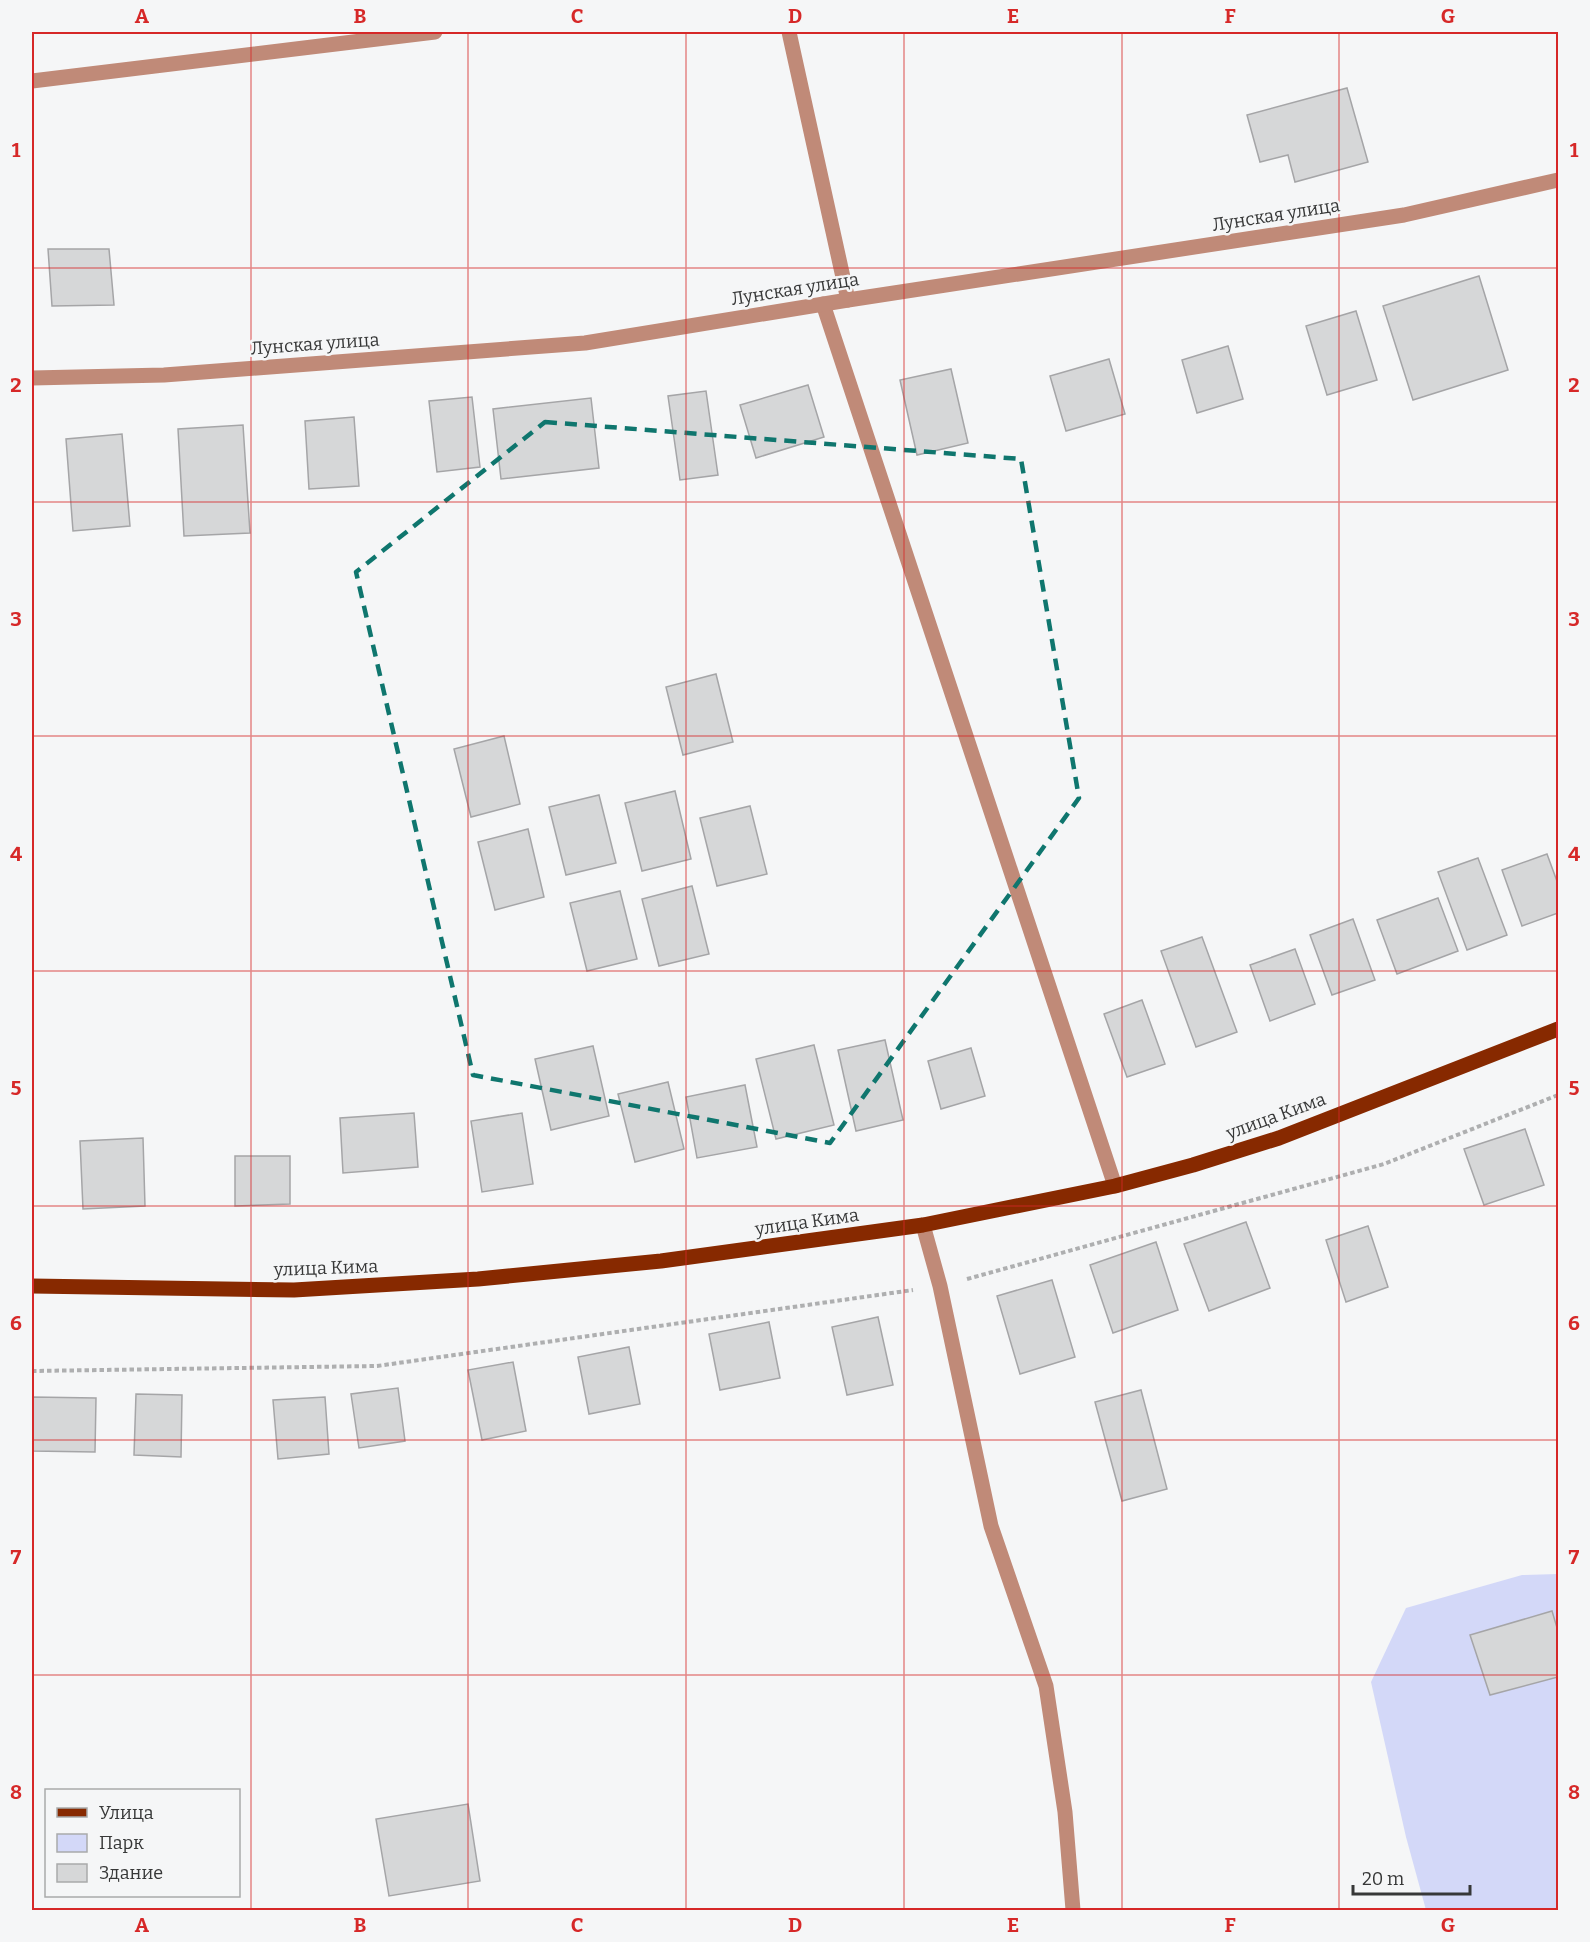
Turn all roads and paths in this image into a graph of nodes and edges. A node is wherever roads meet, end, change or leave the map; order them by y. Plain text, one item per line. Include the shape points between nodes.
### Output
1 (435, 32) edge
2 (789, 32) edge
3 (32, 81) edge
4 (1558, 180) edge
5 (848, 300) junction
6 (823, 304) junction
7 (32, 378) edge
8 (1558, 1029) edge
9 (1558, 1095) edge
10 (1115, 1186) junction
11 (923, 1226) junction
12 (32, 1286) edge
13 (940, 1286) junction
14 (32, 1371) edge
15 (1073, 1911) edge

1 - 3 street
2 - 5 street
4 - 5 street, Лунская улица via 1404,215
5 - 6 street, Лунская улица
6 - 7 street, Лунская улица via 585,343 164,375
6 - 10 street
8 - 10 main road, улица Кима via 1279,1138
9 - 13 path via 1384,1164
10 - 11 main road, улица Кима
11 - 12 main road, улица Кима via 661,1261 478,1279 294,1290
11 - 13 street
13 - 14 path via 377,1366
13 - 15 street via 991,1526 1046,1686 1065,1812

